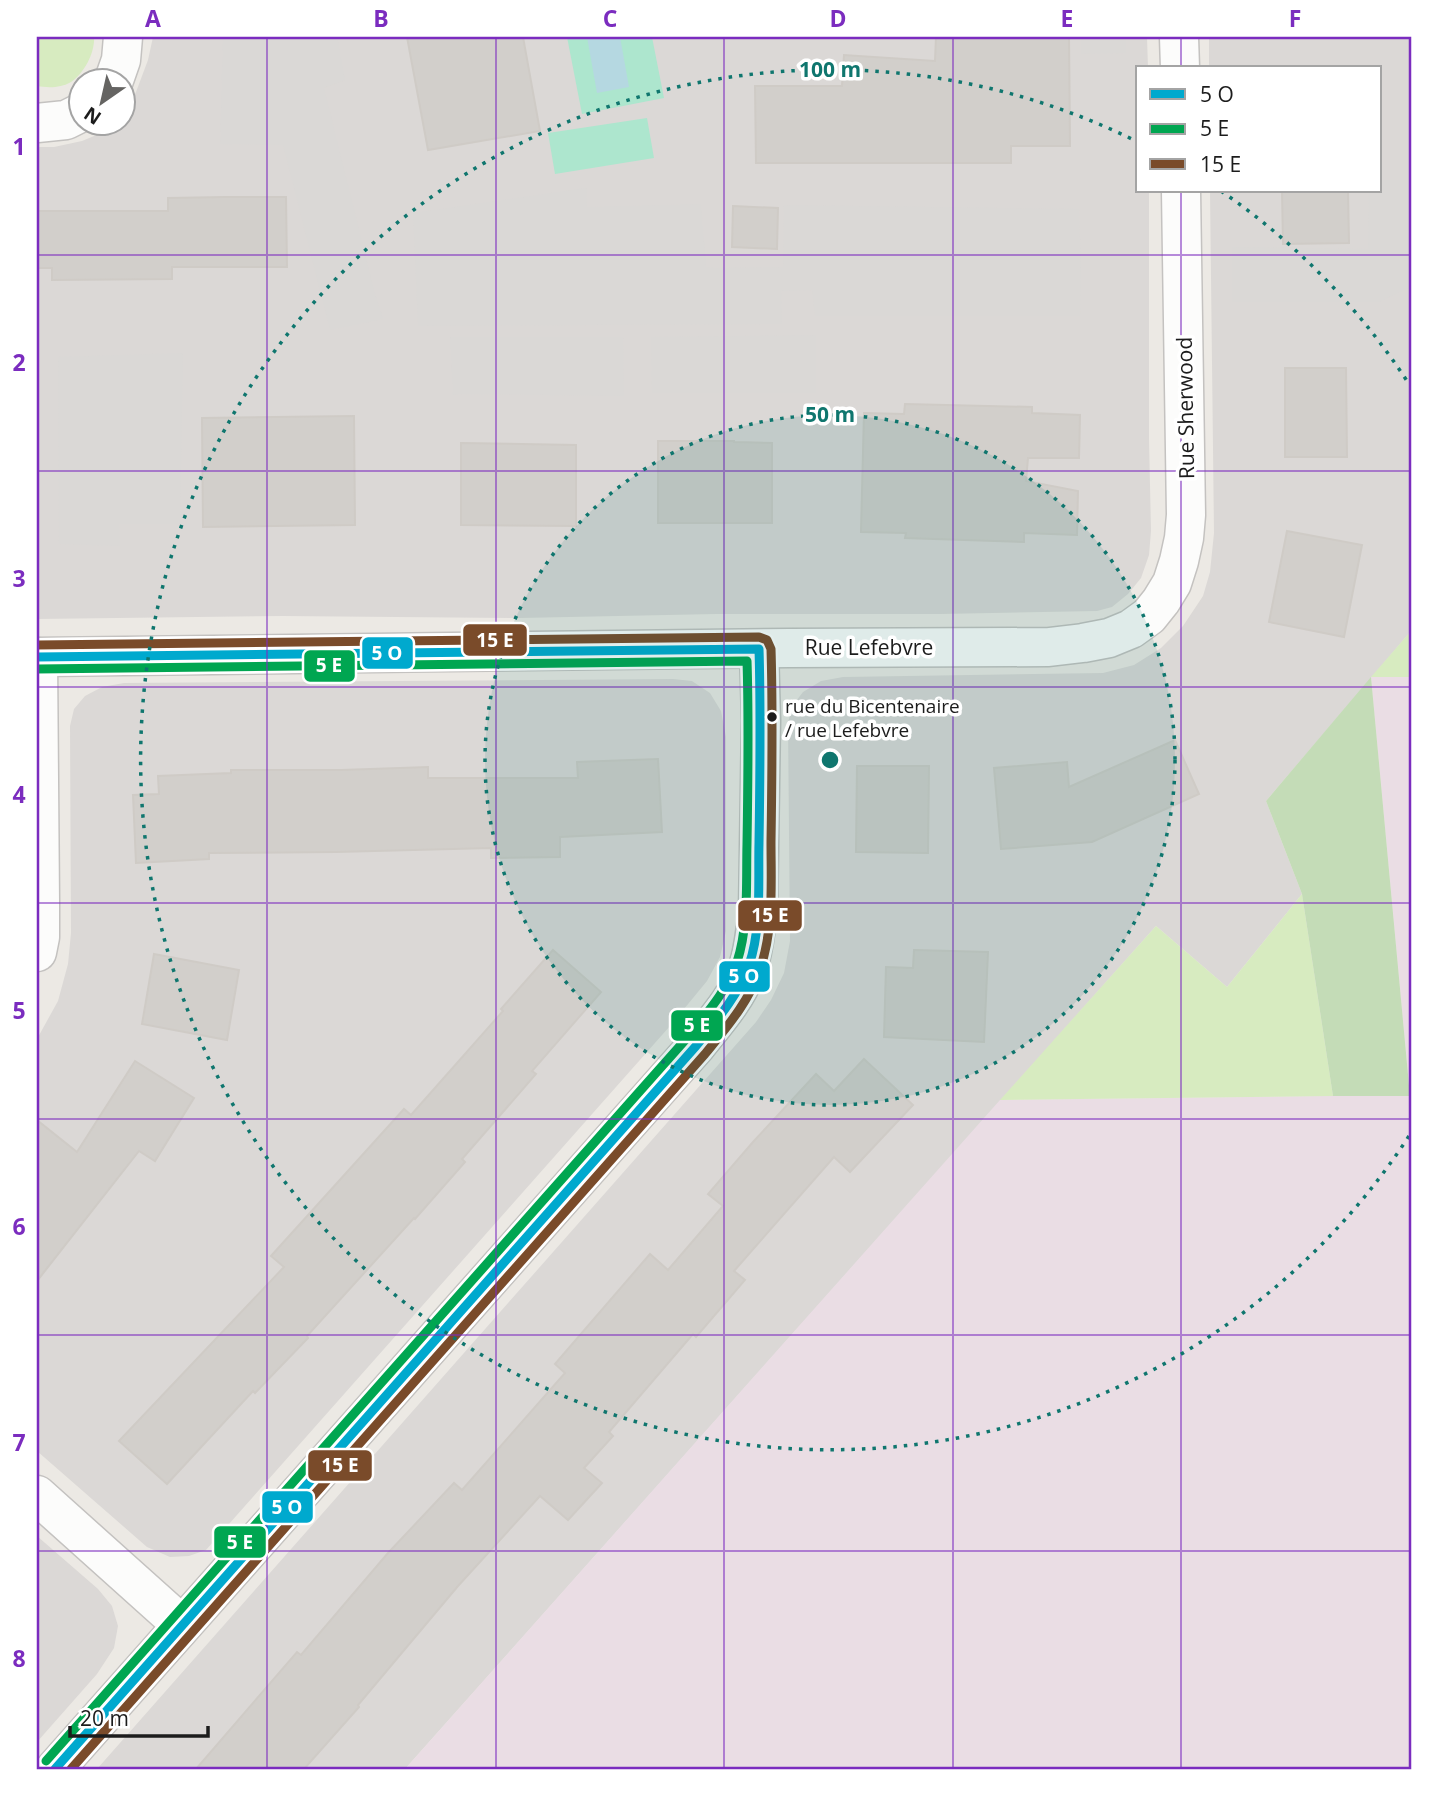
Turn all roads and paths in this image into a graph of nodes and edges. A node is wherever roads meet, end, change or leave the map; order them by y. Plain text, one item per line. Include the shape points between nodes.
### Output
1 (123, 37) edge
2 (1179, 37) edge
3 (119, 66) edge
4 (1180, 66) edge
5 (66, 120) edge
6 (37, 123) edge
7 (1181, 192) edge
8 (1149, 616) joint
9 (760, 649) junction
10 (38, 657) edge
11 (37, 951) edge
12 (37, 1495) edge
13 (182, 1625) junction
14 (55, 1769) edge

1 - 3 street
2 - 4 street
5 - 6 street
7 - 8 street, Rue Sherwood via 1186,515 1172,583
8 - 9 street, Rue Lefebvre via 1109,638 1049,647
9 - 10 street, Rue Lefebvre
9 - 13 street via 758,913 747,969 733,997 696,1046
10 - 11 street
12 - 13 street
13 - 14 street

